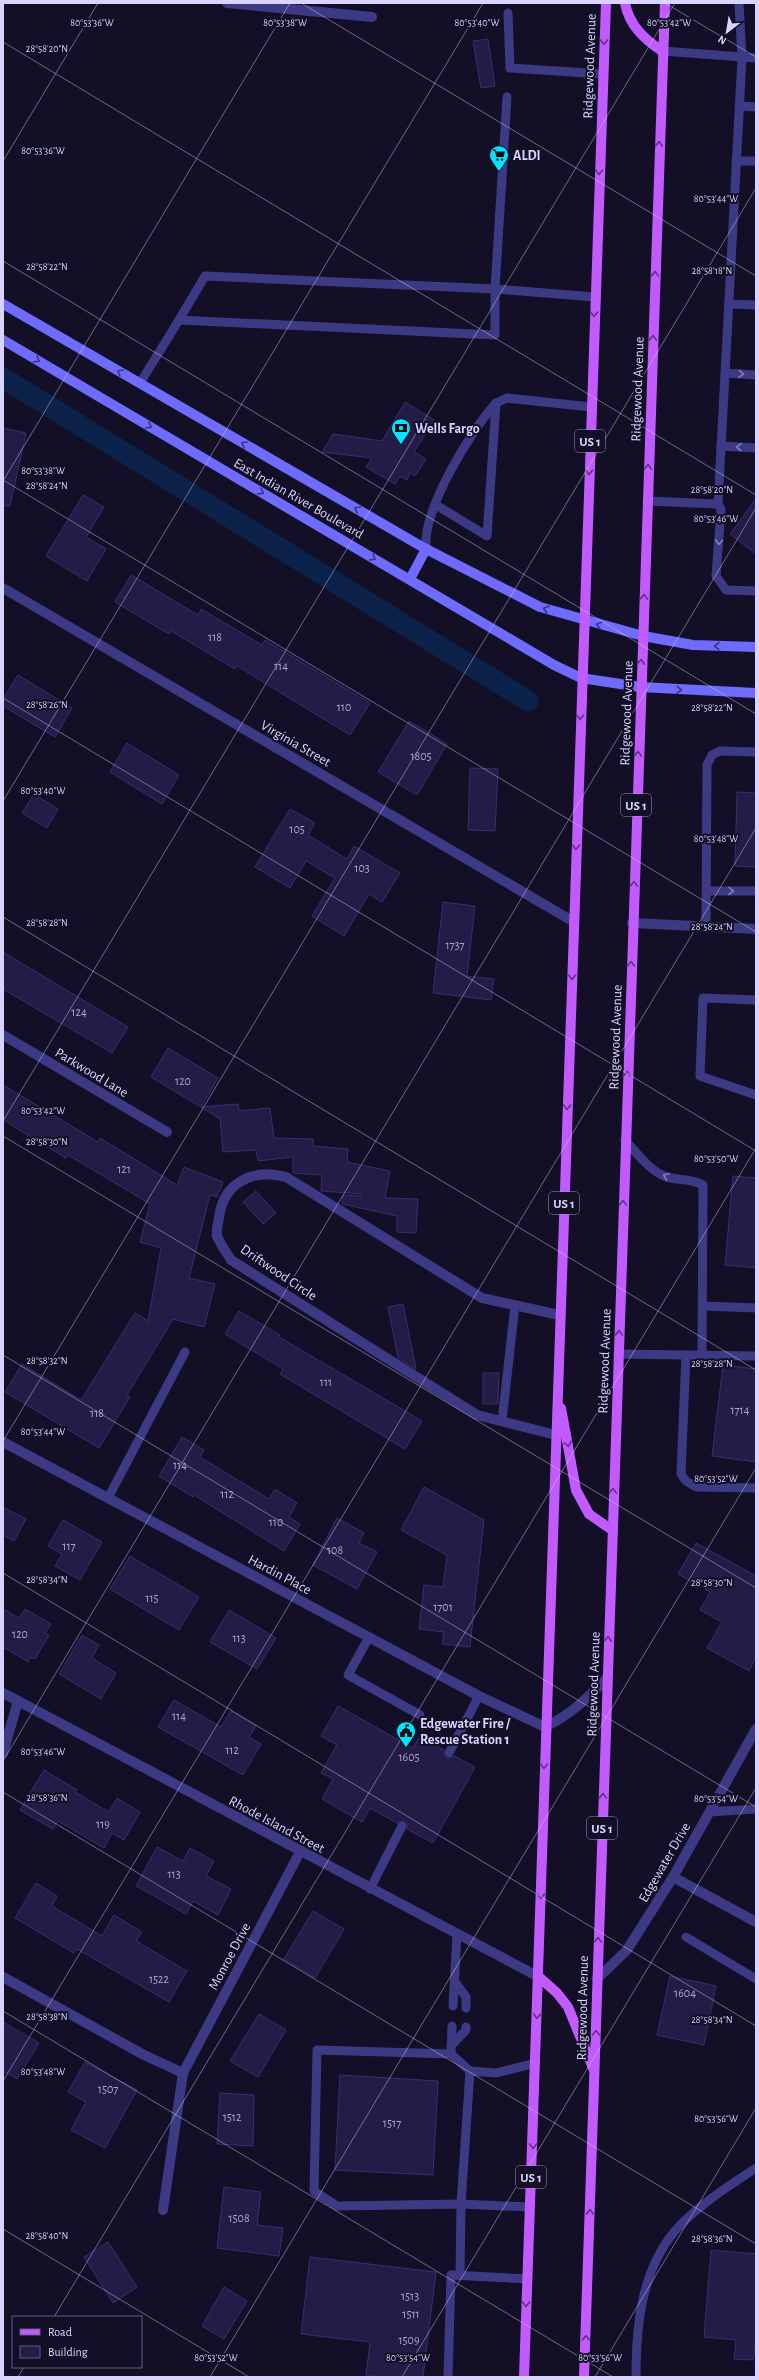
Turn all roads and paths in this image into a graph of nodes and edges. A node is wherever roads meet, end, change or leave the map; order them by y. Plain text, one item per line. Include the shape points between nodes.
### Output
1 (226, 3) edge
2 (606, 3) edge
3 (624, 3) edge
4 (665, 3) edge
5 (739, 3) edge
6 (508, 13) dead end
7 (372, 17) dead end
8 (662, 51) junction
9 (742, 58) junction
10 (756, 58) edge
11 (603, 74) junction
12 (507, 97) dead end
13 (739, 106) junction
14 (756, 107) edge
15 (736, 160) junction
16 (756, 161) edge
17 (495, 289) junction
18 (595, 297) junction
19 (3, 304) edge
20 (729, 304) junction
21 (756, 305) edge
22 (179, 320) junction
23 (3, 340) edge
24 (725, 373) junction
25 (756, 375) edge
26 (140, 383) junction
27 (496, 403) junction
28 (591, 407) junction
29 (721, 446) junction
30 (756, 448) edge
31 (647, 501) junction
32 (718, 504) junction
33 (436, 505) junction
34 (426, 549) junction
35 (410, 579) junction
36 (3, 588) edge
37 (756, 591) edge
38 (583, 620) junction
39 (642, 636) junction
40 (756, 647) edge
41 (581, 678) junction
42 (640, 687) junction
43 (756, 693) edge
44 (756, 752) edge
45 (706, 891) junction
46 (756, 892) edge
47 (574, 922) junction
48 (632, 923) junction
49 (706, 926) junction
50 (756, 929) edge
51 (756, 1000) edge
52 (3, 1035) edge
53 (756, 1095) edge
54 (167, 1132) dead end
55 (625, 1140) junction
56 (515, 1305) junction
57 (703, 1306) junction
58 (756, 1308) edge
59 (559, 1315) junction
60 (185, 1352) dead end
61 (618, 1354) junction
62 (686, 1355) junction
63 (702, 1355) junction
64 (756, 1356) edge
65 (558, 1392) junction
66 (502, 1421) junction
67 (556, 1435) junction
68 (3, 1442) edge
69 (756, 1488) edge
70 (108, 1498) junction
71 (612, 1530) junction
72 (369, 1637) junction
73 (607, 1678) junction
74 (3, 1693) edge
75 (479, 1696) junction
76 (18, 1701) junction
77 (420, 1715) dead end
78 (545, 1727) junction
79 (756, 1729) edge
80 (3, 1753) edge
81 (449, 1753) dead end
82 (756, 1809) edge
83 (709, 1812) junction
84 (402, 1826) dead end
85 (300, 1852) junction
86 (673, 1877) junction
87 (370, 1889) junction
88 (756, 1922) edge
89 (457, 1934) junction
90 (686, 1937) dead end
91 (3, 1977) edge
92 (539, 1977) junction
93 (596, 1979) junction
94 (756, 1979) edge
95 (455, 1982) junction
96 (454, 2006) dead end
97 (466, 2008) dead end
98 (452, 2026) dead end
99 (466, 2027) dead end
100 (451, 2050) junction
101 (536, 2063) junction
102 (470, 2071) junction
103 (595, 2072) junction
104 (182, 2073) junction
105 (756, 2168) edge
106 (461, 2204) junction
107 (530, 2207) junction
108 (163, 2210) dead end
109 (460, 2276) junction
110 (527, 2279) junction
111 (448, 2377) edge
112 (524, 2377) edge
113 (584, 2377) edge
114 (636, 2377) edge

1 - 7 street
2 -> 11 main road, Ridgewood Avenue / US 1
3 - 8 main road via 627,15 636,28
4 - 8 main road, Ridgewood Avenue / US 1
5 - 9 lane
6 - 11 lane via 510,68
8 - 9 lane
31 -> 8 main road, Ridgewood Avenue / US 1
9 - 10 lane
9 - 13 lane
11 -> 18 main road, Ridgewood Avenue / US 1
12 - 17 lane
13 - 14 lane
13 - 15 lane
15 - 16 lane
15 - 20 lane
17 - 18 lane
17 - 22 lane via 205,276
17 - 22 lane via 495,335
18 -> 28 main road, Ridgewood Avenue / US 1
26 -> 19 street, East Indian River Boulevard
20 - 21 lane
20 - 24 lane
22 - 26 lane
23 -> 35 street, East Indian River Boulevard
24 -> 25 lane
24 - 29 lane
34 -> 26 street, East Indian River Boulevard
27 - 28 lane via 507,398
27 - 33 lane via 449,474
27 - 33 lane via 487,536
28 -> 38 main road, Ridgewood Avenue / US 1
30 -> 29 lane
29 - 32 lane
31 - 32 lane
39 -> 31 main road, Ridgewood Avenue / US 1
32 -> 37 lane via 721,509 716,576 726,590
33 - 34 lane via 426,533
34 - 35 street
38 -> 34 street, East Indian River Boulevard via 533,604
35 - 41 street, East Indian River Boulevard via 554,665
36 - 47 street, Virginia Street
39 -> 38 street, East Indian River Boulevard
38 - 41 main road, Ridgewood Avenue / US 1
40 -> 39 street, East Indian River Boulevard via 694,645
42 -> 39 main road, Ridgewood Avenue / US 1
41 - 42 street, East Indian River Boulevard
41 -> 47 main road, Ridgewood Avenue / US 1
42 -> 43 street, East Indian River Boulevard
48 -> 42 main road, Ridgewood Avenue / US 1
44 - 45 lane via 720,751 712,755 707,765
45 -> 46 lane
45 - 49 lane
47 -> 59 main road, Ridgewood Avenue / US 1
48 - 49 street
55 -> 48 main road, Ridgewood Avenue / US 1
49 - 50 street
51 - 53 lane via 703,998 700,1076
52 - 54 street, Parkwood Lane
57 -> 55 lane via 703,1185 696,1181 676,1180 663,1176
61 -> 55 main road, Ridgewood Avenue / US 1
56 - 59 street, Driftwood Circle
56 - 66 lane
56 - 66 street, Driftwood Circle via 482,1298 286,1177 273,1174 250,1176 234,1186 220,1204 217,1235 231,1260 477,1415
57 - 58 lane
57 - 63 lane
59 - 65 main road, Ridgewood Avenue / US 1
60 - 70 lane
61 - 62 lane
71 -> 61 main road, Ridgewood Avenue / US 1
62 - 63 lane
62 - 69 lane via 681,1474 686,1481 696,1487
63 - 64 lane
65 - 67 main road, Ridgewood Avenue / US 1
65 -> 71 main road via 576,1490 589,1514
66 - 67 street, Driftwood Circle
67 - 78 main road, Ridgewood Avenue / US 1
68 - 70 street, Hardin Place
70 - 72 street, Hardin Place
73 -> 71 main road, Ridgewood Avenue / US 1
72 - 75 street, Hardin Place
72 - 77 lane via 348,1675
73 - 78 street via 562,1719
93 -> 73 main road, Ridgewood Avenue / US 1
74 - 76 street, Rhode Island Street
75 - 78 street, Hardin Place
75 - 81 lane
76 - 80 street
76 - 85 street, Rhode Island Street
78 -> 92 main road, Ridgewood Avenue / US 1
79 - 83 street, Edgewater Drive
82 - 83 lane
83 - 86 street, Edgewater Drive
84 - 87 lane
85 - 87 street, Rhode Island Street
85 - 104 street, Monroe Drive
86 - 88 street
86 - 93 street, Edgewater Drive via 627,1950
87 - 89 street, Rhode Island Street
89 - 92 street, Rhode Island Street
89 - 95 lane
90 - 94 lane
91 - 104 street via 144,2055
92 -> 101 main road, Ridgewood Avenue / US 1
92 - 103 main road, Ridgewood Avenue / US 1 via 557,1992 568,2007
103 -> 93 main road, Ridgewood Avenue / US 1
95 - 96 lane
95 - 97 lane via 466,1996
98 - 100 lane
99 - 100 lane
100 - 102 lane
100 - 106 lane via 317,2050 314,2191 337,2206
101 - 102 lane via 496,2073
101 -> 107 main road, Ridgewood Avenue / US 1
102 - 106 lane
113 -> 103 main road, Ridgewood Avenue / US 1
104 - 108 street, Monroe Drive
105 - 114 lane via 721,2191 674,2232 660,2254 646,2284 637,2328
106 - 107 lane
106 - 109 lane
107 - 110 main road, Ridgewood Avenue / US 1
109 - 110 lane
109 - 111 lane via 451,2276
110 -> 112 main road, Ridgewood Avenue / US 1

